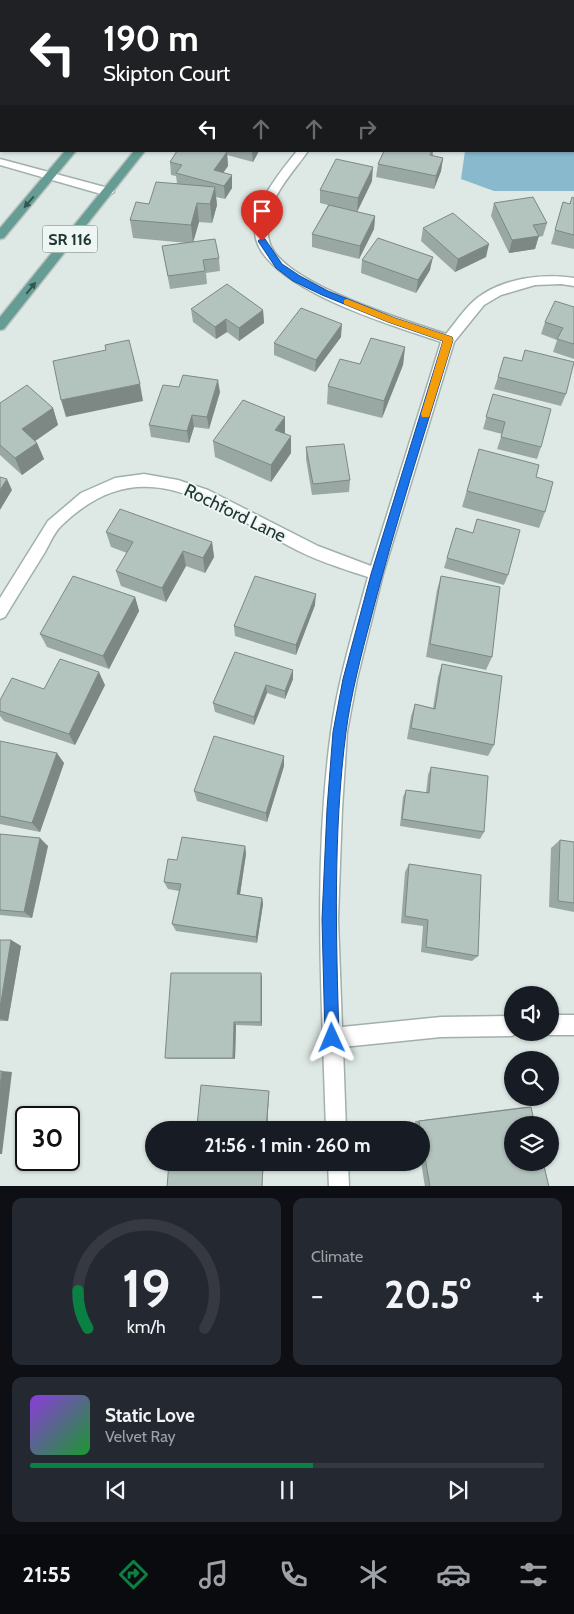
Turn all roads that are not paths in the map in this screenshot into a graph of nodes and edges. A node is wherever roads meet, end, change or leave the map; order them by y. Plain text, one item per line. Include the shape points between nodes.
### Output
1 (70, 152) edge
2 (139, 152) edge
3 (303, 152) edge
4 (0, 162) edge
5 (51, 176) junction
6 (108, 192) junction
7 (0, 235) edge
8 (574, 282) edge
9 (0, 326) edge
10 (448, 340) junction
11 (376, 574) junction
12 (0, 612) edge
13 (559, 1025) edge
14 (574, 1025) edge
15 (504, 1026) edge
16 (332, 1038) junction
17 (336, 1121) edge
18 (338, 1171) edge
19 (339, 1186) edge

1 - 5 main road, SR 116
2 - 6 main road, SR 116
3 - 10 street via 283,176 268,202 262,222 262,241 279,266 325,293
4 - 5 street
5 - 6 street
5 -> 7 main road, SR 116
9 -> 6 main road, SR 116
8 - 10 street via 536,281 497,292 480,302
10 - 11 street
11 - 12 street, Rochford Lane via 334,560 197,492 174,483 135,479 94,491 55,523
11 - 16 street via 339,732 329,919
13 - 14 street
15 - 16 street via 442,1027
16 - 17 street
18 - 19 street

